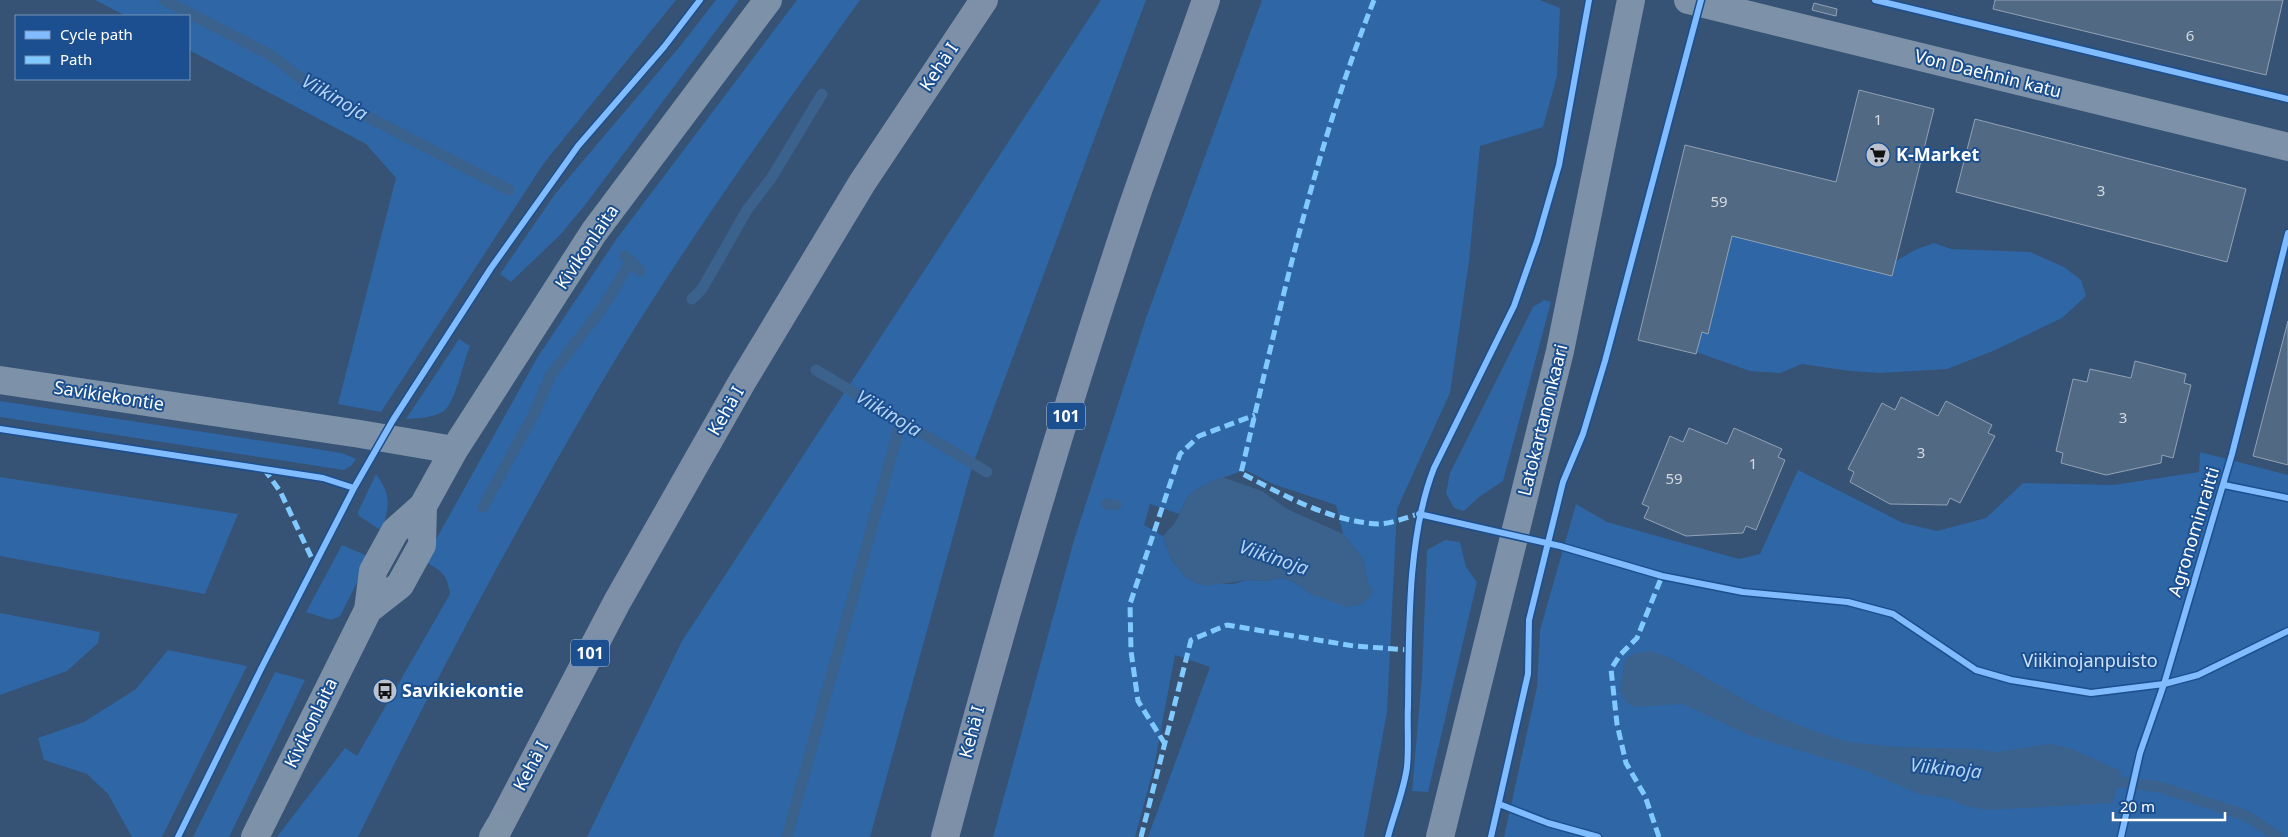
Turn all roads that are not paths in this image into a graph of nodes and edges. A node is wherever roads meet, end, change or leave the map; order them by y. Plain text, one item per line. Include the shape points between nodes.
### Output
1 (768, 0) edge
2 (984, 0) edge
3 (1206, 0) edge
4 (1631, 0) edge
5 (1688, 0) edge
6 (2288, 148) edge
7 (0, 380) edge
8 (454, 450) junction
9 (495, 834) edge
10 (256, 837) edge
11 (944, 837) edge
12 (1440, 837) edge

1 - 8 street, Kivikonlaita via 594,232
2 - 9 highway, Kehä I / 101 via 862,183 742,382 617,602
3 - 11 highway, Kehä I / 101 via 1080,368 990,665
4 - 12 street, Latokartanonkaari via 1560,351
5 - 6 street, Von Daehnin katu
7 - 8 street, Savikiekontie
8 - 10 street, Kivikonlaita via 423,506 395,531 373,571 368,610

